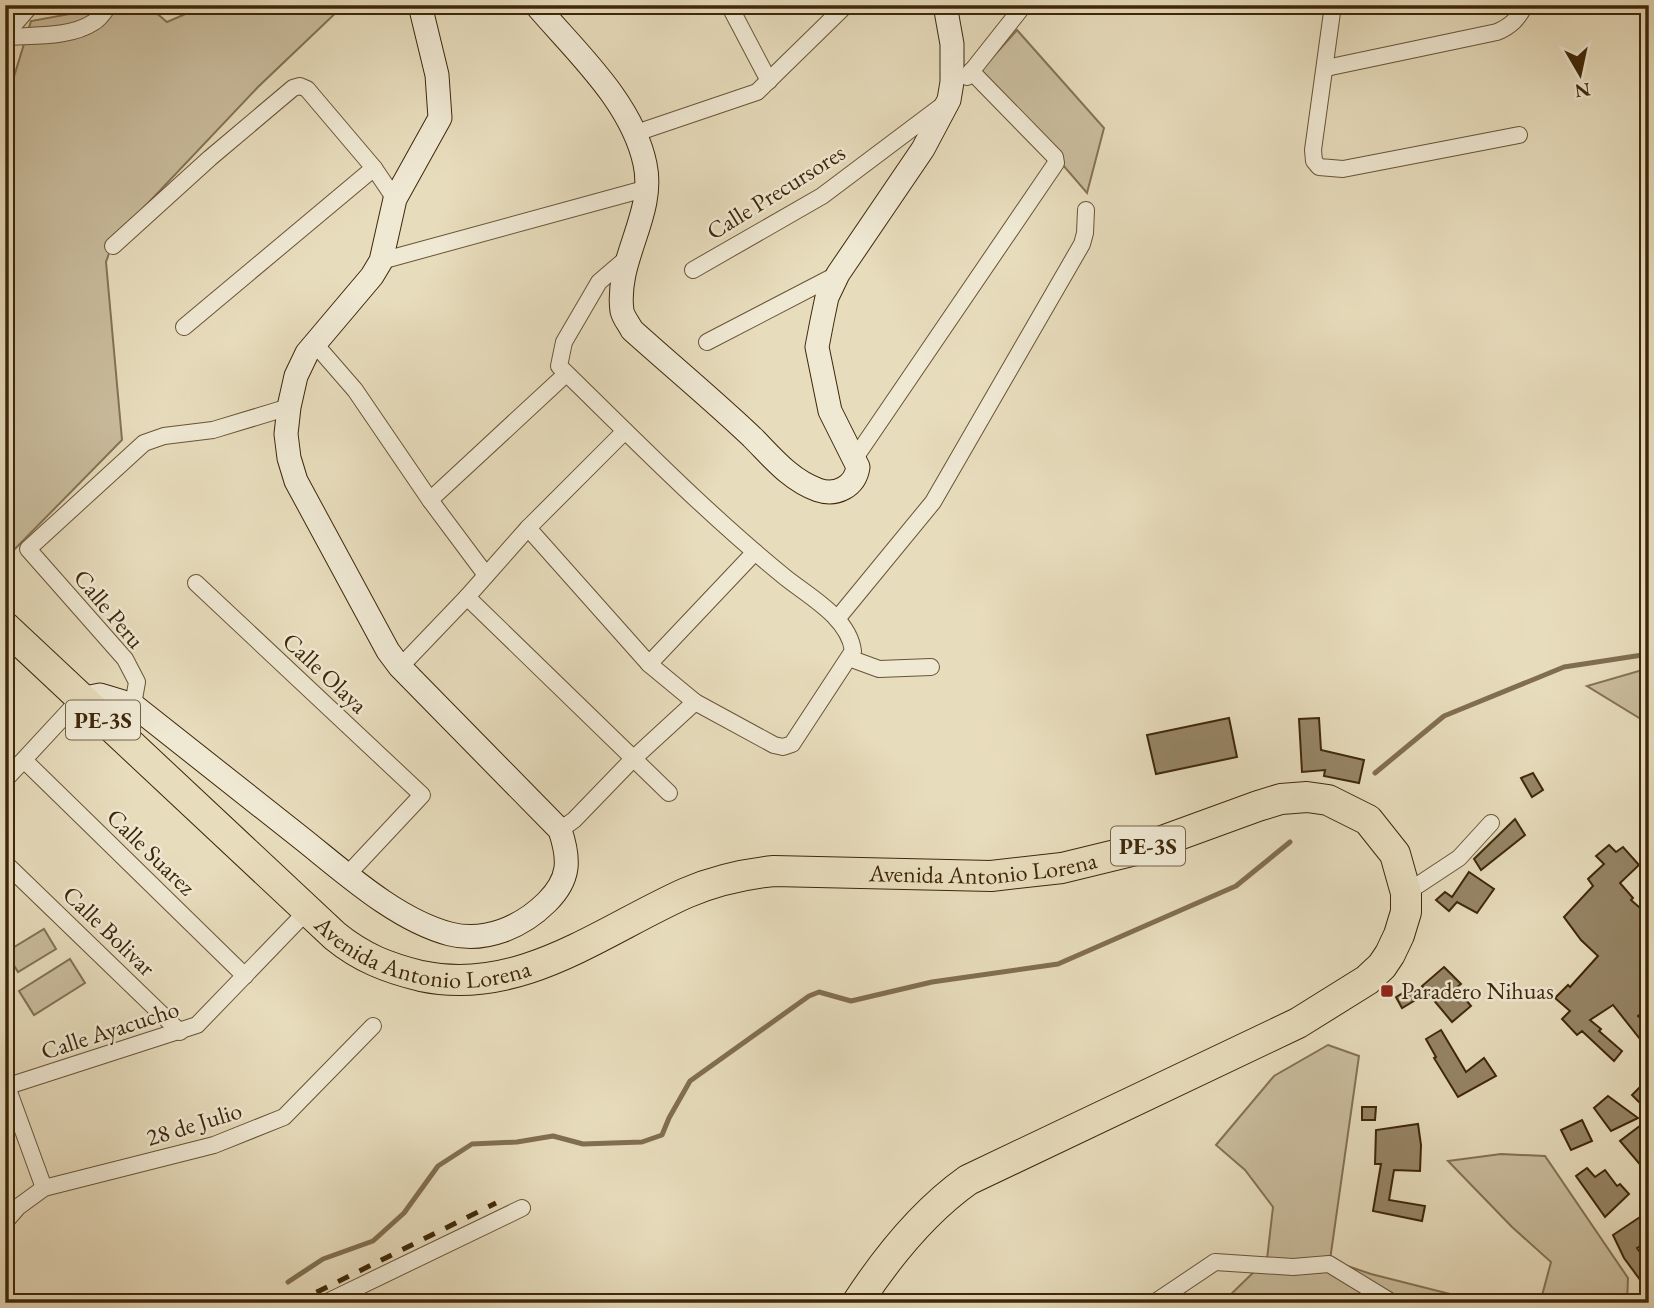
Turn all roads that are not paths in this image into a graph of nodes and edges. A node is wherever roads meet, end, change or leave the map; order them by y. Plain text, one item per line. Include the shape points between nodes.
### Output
1 (31, 5) edge
2 (109, 5) edge
3 (420, 5) edge
4 (536, 5) edge
5 (729, 5) edge
6 (846, 5) edge
7 (945, 5) edge
8 (1024, 5) edge
9 (1333, 5) edge
10 (1525, 5) edge
11 (5, 36) edge
12 (1326, 68) junction
13 (971, 71) junction
14 (769, 81) junction
15 (949, 100) junction
16 (636, 133) junction
17 (1519, 135) dead end
18 (374, 168) junction
19 (648, 188) junction
20 (395, 198) junction
21 (1086, 210) dead end
22 (113, 246) dead end
23 (627, 258) junction
24 (382, 261) junction
25 (693, 270) dead end
26 (838, 274) junction
27 (184, 327) dead end
28 (708, 342) dead end
29 (314, 344) junction
30 (566, 373) junction
31 (289, 407) junction
32 (625, 431) junction
33 (855, 458) junction
34 (430, 500) junction
35 (528, 528) junction
36 (755, 552) junction
37 (486, 575) junction
38 (196, 583) dead end
39 (467, 597) junction
40 (837, 619) junction
41 (5, 627) edge
42 (849, 658) junction
43 (649, 664) junction
44 (400, 667) junction
45 (931, 667) dead end
46 (80, 699) junction
47 (695, 702) junction
48 (133, 705) junction
49 (633, 759) junction
50 (25, 761) junction
51 (5, 780) edge
52 (669, 793) dead end
53 (1491, 823) dead end
54 (560, 830) junction
55 (5, 863) edge
56 (348, 874) junction
57 (1406, 893) junction
58 (307, 911) junction
59 (245, 976) junction
60 (373, 1026) dead end
61 (180, 1032) junction
62 (6, 1085) edge
63 (44, 1188) junction
64 (522, 1208) dead end
65 (5, 1222) edge
66 (325, 1303) edge
67 (857, 1303) edge
68 (1154, 1303) edge
69 (1393, 1303) edge

1 - 11 street
2 - 11 street via 96,22 82,27 61,33
3 - 20 main road via 437,75 440,118
4 - 16 main road via 612,94
5 - 14 street
6 - 14 street
7 - 15 main road via 952,44
8 - 13 street, Calle Precursores
9 - 12 street
10 - 12 street via 1514,21 1497,32
12 - 17 street via 1313,150 1319,167 1343,169
13 - 15 street, Calle Precursores
13 - 33 street via 1056,163
14 - 16 street via 738,100
15 - 25 street, Calle Precursores via 822,196
15 - 26 main road via 923,149
16 - 19 main road
18 - 20 street
18 - 22 street via 307,89 293,88
18 - 27 street
19 - 23 main road
19 - 24 street
20 - 24 main road
21 - 40 street via 1082,244 933,502
23 - 30 street via 599,282 564,342 559,366
23 - 33 main road via 622,313 632,330 774,461 810,486 833,492 843,490 857,474
24 - 29 main road
26 - 28 street
26 - 33 main road via 827,297 817,347 830,411
29 - 31 main road via 296,376
29 - 34 street via 355,390
30 - 32 street
30 - 34 street
31 - 44 main road via 286,434 296,481
31 - 48 street, Calle Peru via 213,430 144,443 28,549 125,659 137,682
32 - 35 street
32 - 36 street
34 - 37 street
35 - 37 street
35 - 43 street
36 - 40 street
36 - 43 street
37 - 39 street
38 - 56 street, Calle Olaya via 422,795
39 - 44 street
39 - 49 street
40 - 42 street via 852,640
41 - 46 highway, PE-3S
42 - 45 street via 879,669
42 - 47 street via 792,744 782,747
43 - 47 street
44 - 54 main road
46 - 48 main road via 100,695
46 - 50 street
46 - 58 highway, Avenida Antonio Lorena / PE-3S
47 - 49 street
48 - 56 main road
49 - 52 street
49 - 54 street
50 - 51 street
50 - 59 street, Calle Suarez
53 - 57 street via 1459,858
54 - 56 main road via 567,865 562,884 525,919 482,936 449,934 404,914
55 - 61 street, Calle Bolivar
57 - 58 highway, Avenida Antonio Lorena / PE-3S via 1395,854 1368,820 1328,800 1307,797 1281,799 1140,849 1051,869 991,876 749,874 687,893 536,967 482,979 430,978 371,961
57 - 67 highway, Avenida Antonio Lorena / PE-3S via 1399,935 1382,966 1367,980 1298,1023 968,1180 929,1213 877,1272
58 - 59 street, Calle Ayacucho
59 - 61 street, Calle Ayacucho via 197,1025
60 - 63 street, 28 de Julio via 284,1117 214,1145
61 - 62 street, Calle Ayacucho
62 - 63 street
63 - 65 street, 28 de Julio
64 - 66 street
68 - 69 street via 1215,1262 1293,1267 1329,1264

